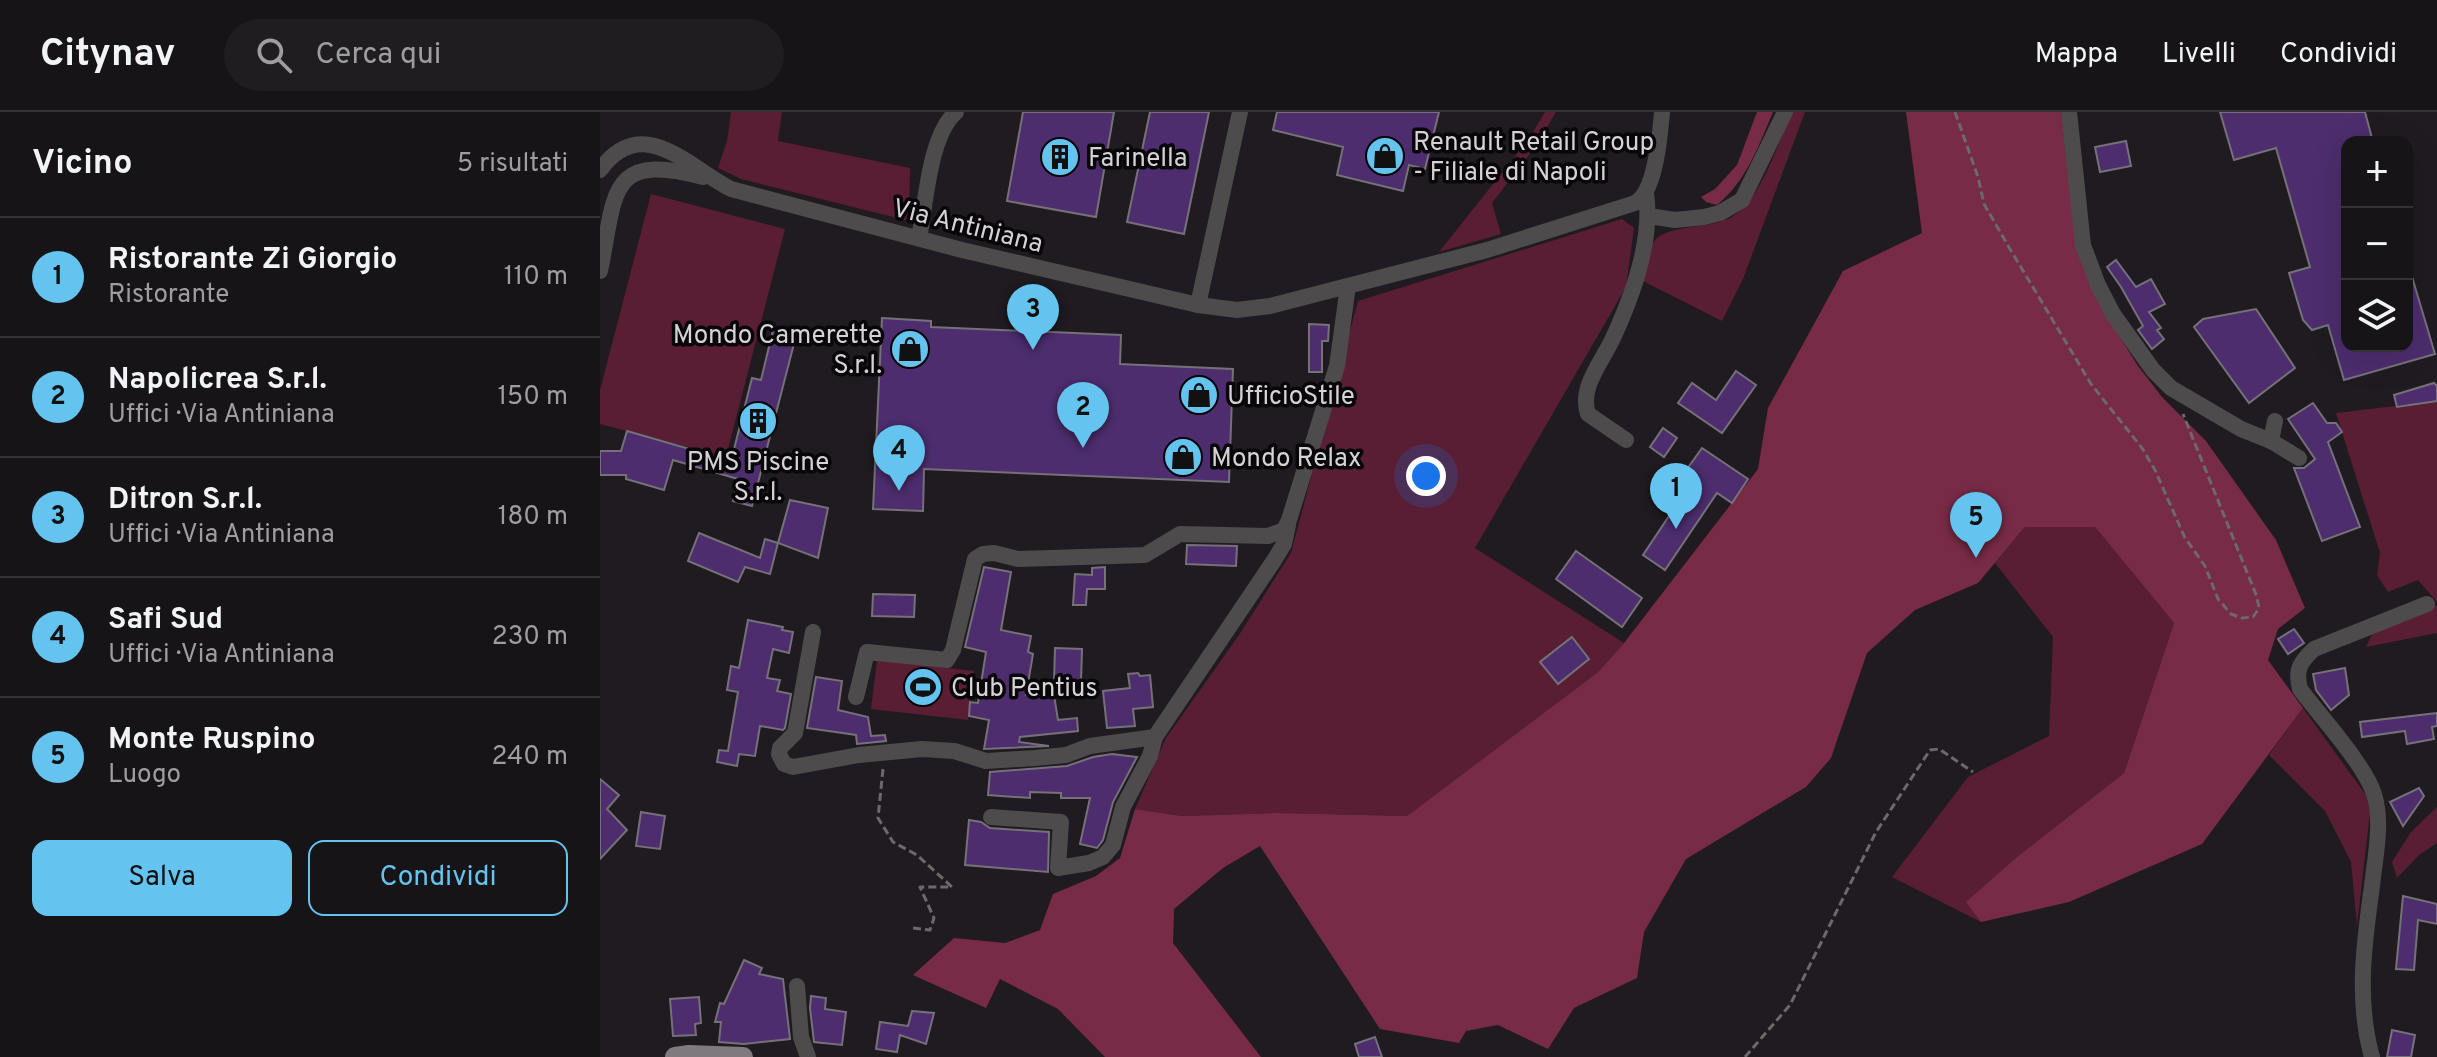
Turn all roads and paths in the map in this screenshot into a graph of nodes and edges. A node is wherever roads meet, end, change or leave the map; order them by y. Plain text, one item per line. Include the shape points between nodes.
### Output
1 (956, 112) edge
2 (1240, 112) edge
3 (1662, 112) edge
4 (1785, 112) edge
5 (1955, 112) edge
6 (2069, 112) edge
7 (600, 170) edge
8 (711, 179) junction
9 (1646, 193) junction
10 (1649, 216) junction
11 (919, 238) junction
12 (600, 271) edge
13 (1348, 286) junction
14 (1198, 305) junction
15 (2171, 388) junction
16 (2275, 421) dead end
17 (1626, 440) dead end
18 (2271, 441) junction
19 (2299, 458) dead end
20 (1289, 520) junction
21 (2427, 604) dead end
22 (813, 632) dead end
23 (856, 697) dead end
24 (1155, 737) junction
25 (885, 753) junction
26 (1973, 772) dead end
27 (991, 817) dead end
28 (913, 928) dead end
29 (797, 986) dead end
30 (675, 1057) edge
31 (743, 1057) edge
32 (808, 1057) edge
33 (1745, 1057) edge
34 (2372, 1057) edge

1 - 11 street via 935,152
2 - 14 street
3 - 9 street via 1658,153
4 - 10 street via 1742,200 1704,217
5 - 15 path via 1984,204 2004,238 2091,384 2142,448 2218,599 2231,614 2253,617 2259,608 2257,597
6 - 15 street via 2083,245 2113,314
7 - 8 street, Via Antiniana via 609,156 646,140 675,150
8 - 11 street, Via Antiniana via 731,189
8 - 12 street via 663,168 627,177 617,194
9 - 10 street
9 - 13 street, Via Antiniana via 1635,203 1499,247
10 - 17 street via 1631,291 1585,396 1588,414
11 - 14 street, Via Antiniana
13 - 14 street, Via Antiniana via 1270,306 1237,310
13 - 20 street via 1337,366
15 - 18 street
16 - 18 street
18 - 19 street
20 - 23 street via 1284,530 1268,536 1180,534 1145,555 1018,559 983,554 975,559 947,660 867,652
20 - 24 street via 1275,559
21 - 34 street via 2314,649 2296,674 2300,689 2368,779 2375,797 2378,822 2361,968
22 - 25 street via 795,733 780,748 780,759 793,767
24 - 25 street via 1090,746 1066,755 986,761 954,751
24 - 27 street via 1123,807 1113,845 1103,857 1058,868 1061,822
25 - 28 path via 878,818 893,842 917,855 952,887 920,887 934,918 930,930
26 - 33 path via 1939,749 1930,750 1876,832 1790,1005
29 - 32 street
30 - 31 main road

